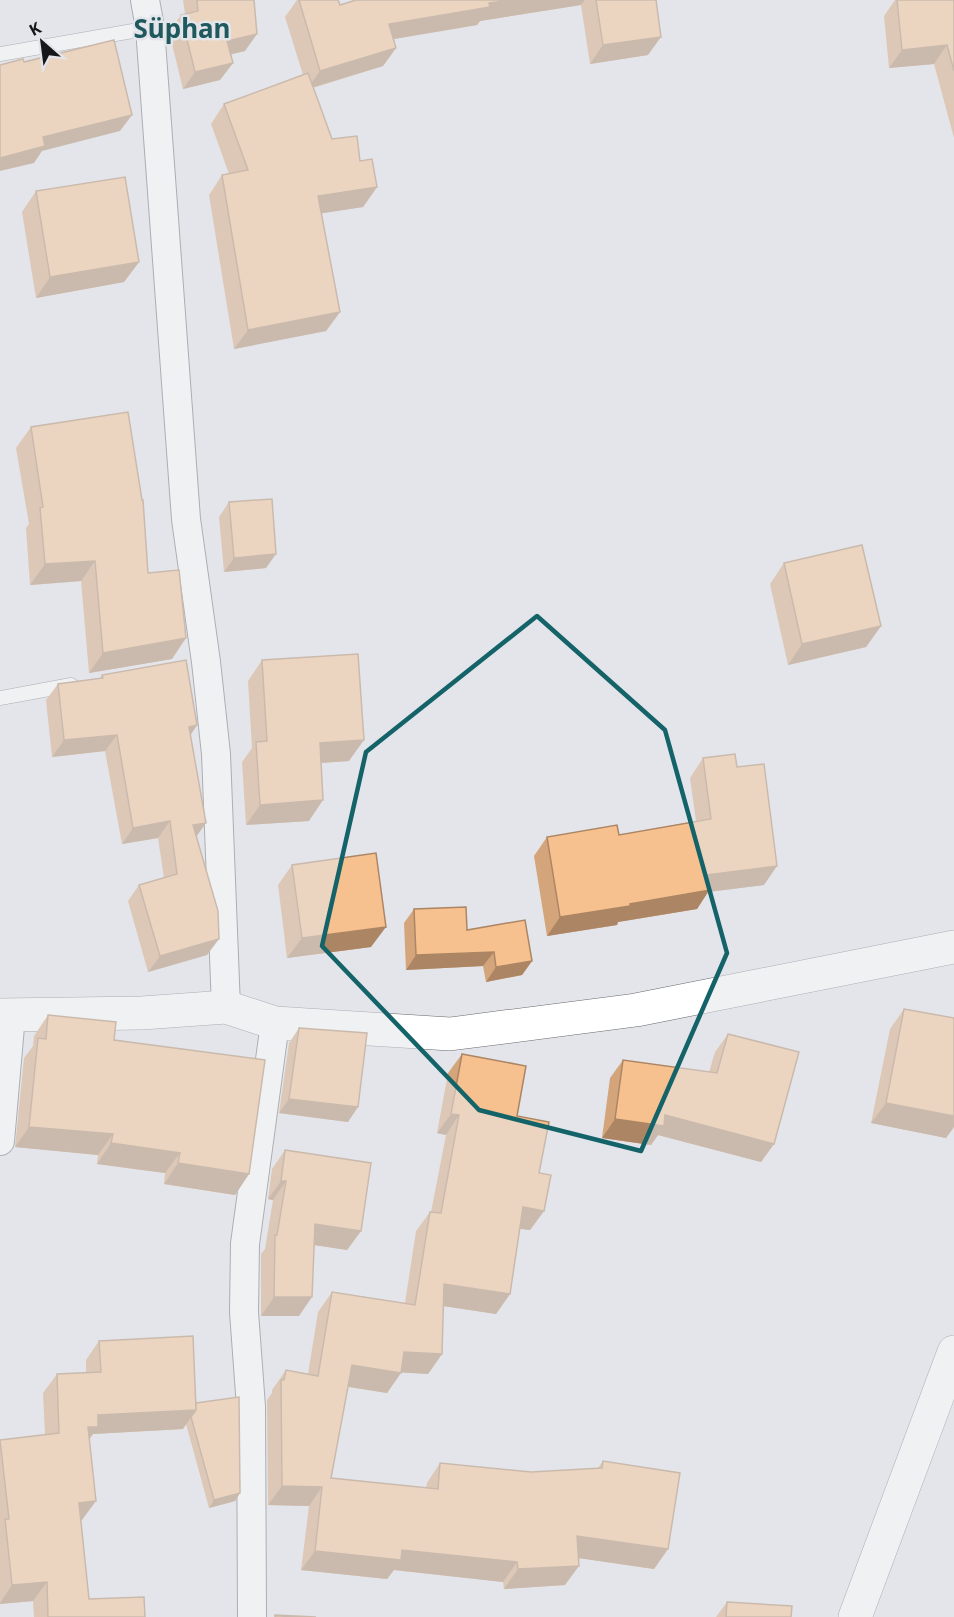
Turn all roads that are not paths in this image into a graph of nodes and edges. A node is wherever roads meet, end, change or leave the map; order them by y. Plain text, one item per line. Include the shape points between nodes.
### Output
1 (144, 0) edge
2 (150, 28) junction
3 (0, 54) edge
4 (80, 684) edge
5 (0, 698) edge
6 (954, 947) edge
7 (226, 1007) junction
8 (6, 1015) edge
9 (275, 1023) junction
10 (0, 1141) edge
11 (954, 1352) edge
12 (252, 1617) edge
13 (855, 1617) edge

1 - 2 street
2 - 3 lane
2 - 7 street via 186,519 200,663 216,754
4 - 5 lane
6 - 9 street via 636,1010 450,1034
7 - 8 street
7 - 9 street
8 - 10 street
9 - 12 street via 245,1244
11 - 13 street

